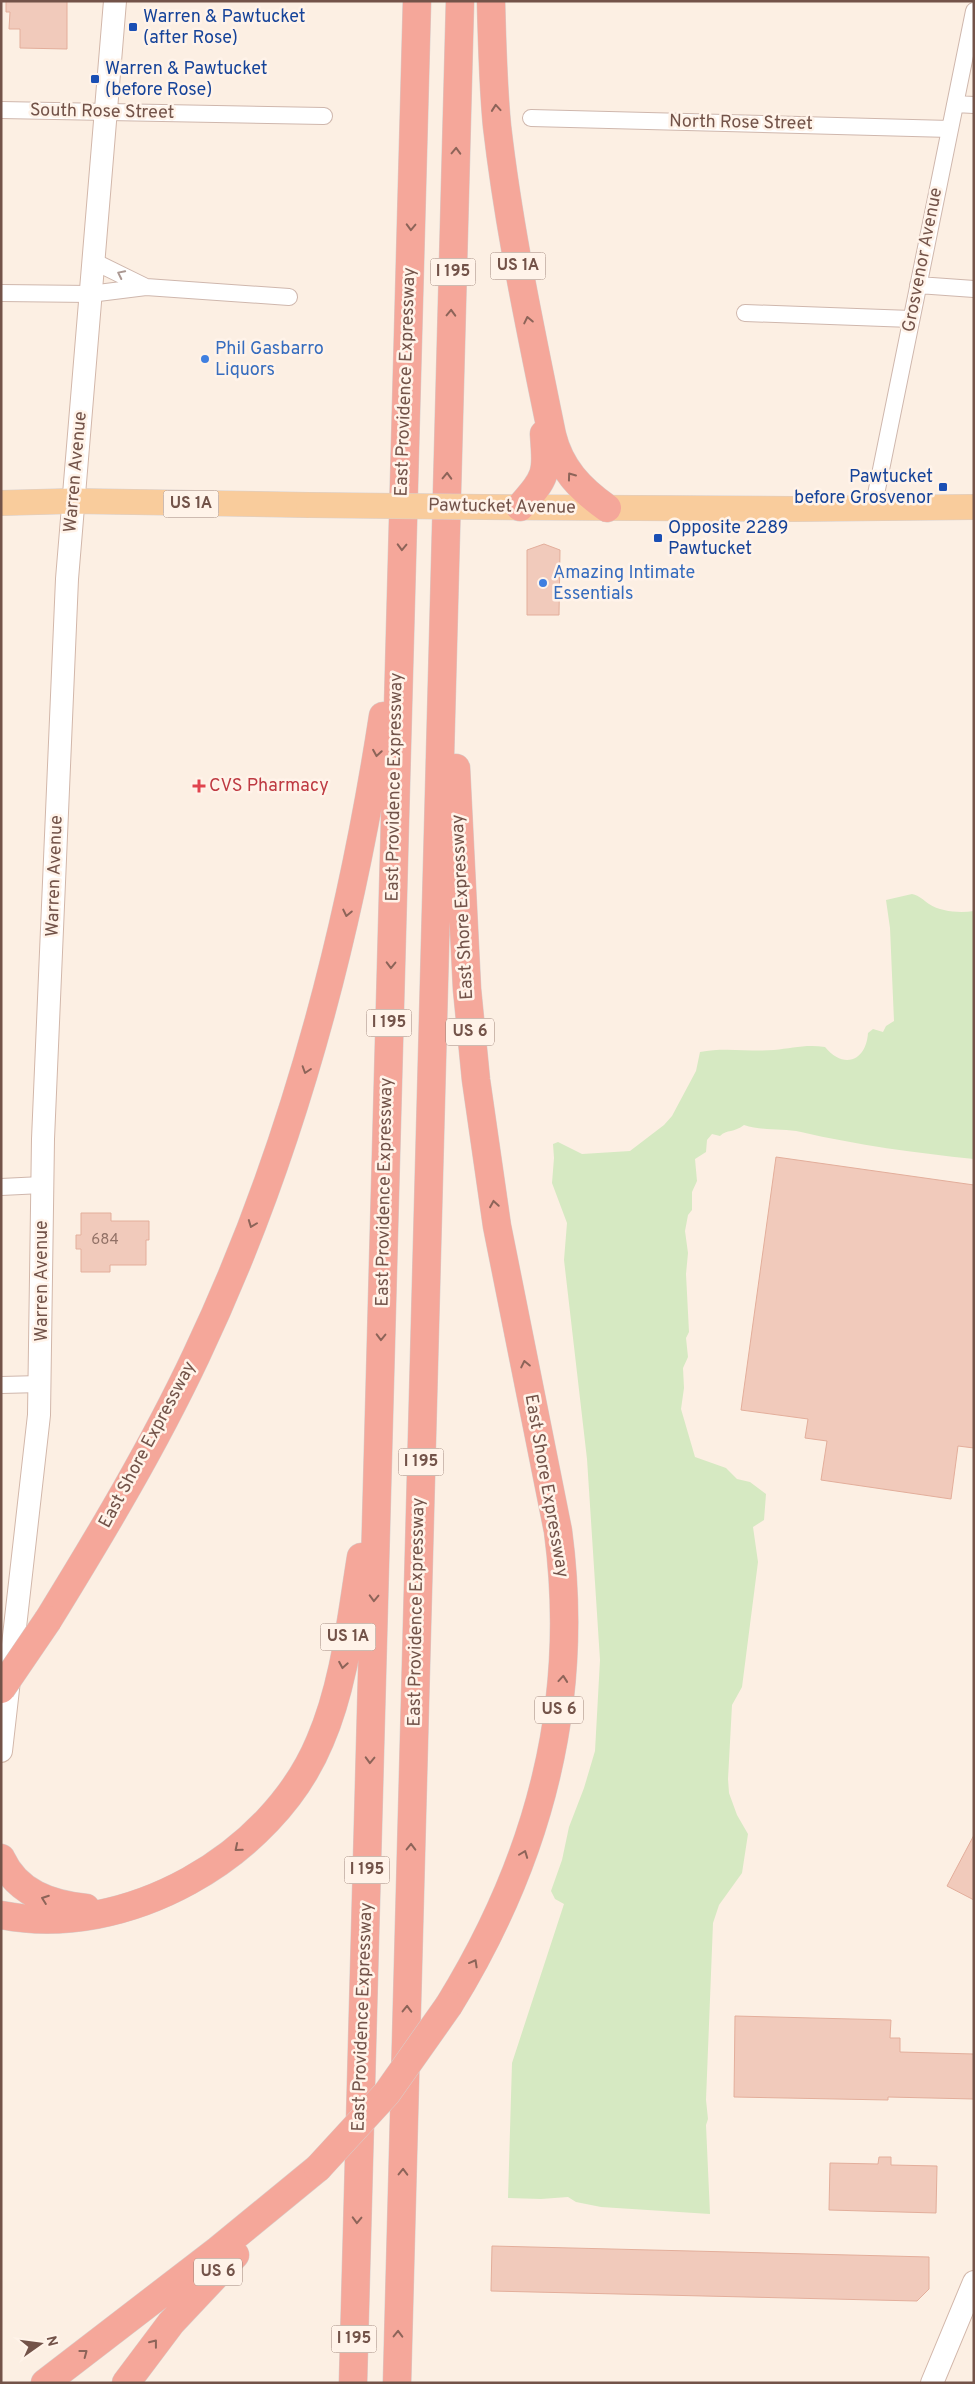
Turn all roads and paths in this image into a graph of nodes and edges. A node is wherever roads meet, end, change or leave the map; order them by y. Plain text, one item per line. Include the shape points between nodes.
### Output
1 (116, 1) edge
2 (408, 1) edge
3 (417, 1) edge
4 (460, 1) edge
5 (491, 1) edge
6 (974, 10) edge
7 (955, 104) junction
8 (974, 105) edge
9 (1, 110) edge
10 (107, 111) junction
11 (324, 116) dead end
12 (531, 118) dead end
13 (950, 129) junction
14 (412, 179) junction
15 (93, 261) junction
16 (918, 285) junction
17 (146, 287) junction
18 (974, 289) edge
19 (1, 293) edge
20 (90, 294) junction
21 (289, 297) dead end
22 (745, 313) dead end
23 (911, 319) junction
24 (539, 371) junction
25 (73, 501) junction
26 (1, 503) edge
27 (520, 507) junction
28 (974, 507) edge
29 (607, 508) junction
30 (873, 509) junction
31 (445, 542) junction
32 (400, 601) junction
33 (42, 1185) junction
34 (1, 1187) edge
35 (41, 1384) junction
36 (1, 1385) edge
37 (378, 1444) junction
38 (1, 1689) edge
39 (1, 1751) edge
40 (1, 1858) edge
41 (110, 1910) junction
42 (1, 1915) edge
43 (318, 2168) junction
44 (971, 2294) edge
45 (45, 2383) edge
46 (126, 2383) edge
47 (353, 2383) edge
48 (397, 2383) edge
49 (932, 2383) edge

1 - 10 main road, Warren Avenue
2 - 14 highway
3 - 14 highway, East Providence Expressway / I 195
31 -> 4 highway, East Providence Expressway / I 195
24 -> 5 highway, US 1A via 520,278 498,127
6 - 7 street, Grosvenor Avenue
7 - 8 street
7 - 13 street, Grosvenor Avenue
9 - 10 street, South Rose Street
10 - 11 street, South Rose Street
10 - 15 main road, Warren Avenue
12 - 13 street, North Rose Street
13 - 16 street, Grosvenor Avenue
14 -> 32 highway, East Providence Expressway / I 195
17 -> 15 street
15 - 20 main road, Warren Avenue
16 - 18 street
16 - 23 street, Grosvenor Avenue
17 - 20 street
17 - 21 street
19 - 20 street
20 - 25 main road, Warren Avenue
22 - 23 street
23 - 30 street, Grosvenor Avenue
24 - 27 highway via 546,468 539,485
29 -> 24 highway, US 1A via 580,487 562,463 554,444
25 - 26 main road, Pawtucket Avenue
25 - 27 main road, Pawtucket Avenue / US 1A, bridge
25 - 33 main road, Warren Avenue via 62,684
27 - 29 main road, Pawtucket Avenue / US 1A
28 - 30 main road, Pawtucket Avenue / US 1A
29 - 30 main road, Pawtucket Avenue / US 1A
43 -> 31 highway, East Shore Expressway / US 6, bridge via 387,2093 449,2005 506,1900 540,1806 559,1711 564,1661 565,1620 558,1531 497,1226 472,1048 464,952
48 -> 31 highway, East Providence Expressway / I 195
32 -> 37 highway, East Providence Expressway / I 195
32 -> 38 highway, East Shore Expressway, bridge via 347,913 319,1026 282,1146 235,1268 196,1356 137,1471 48,1620
33 - 34 street
33 - 35 main road, Warren Avenue
35 - 36 street
35 - 39 main road, Warren Avenue via 34,1476
37 -> 41 highway, US 1A via 340,1680 320,1741 298,1785 246,1841 209,1869 162,1895
37 -> 47 highway, East Providence Expressway / I 195
41 -> 40 highway, US 1A via 66,1905 36,1896 13,1878
41 - 42 highway via 55,1921
45 -> 43 highway, East Shore Expressway via 218,2250
46 -> 43 highway, US 6 via 183,2309
44 - 49 main road

